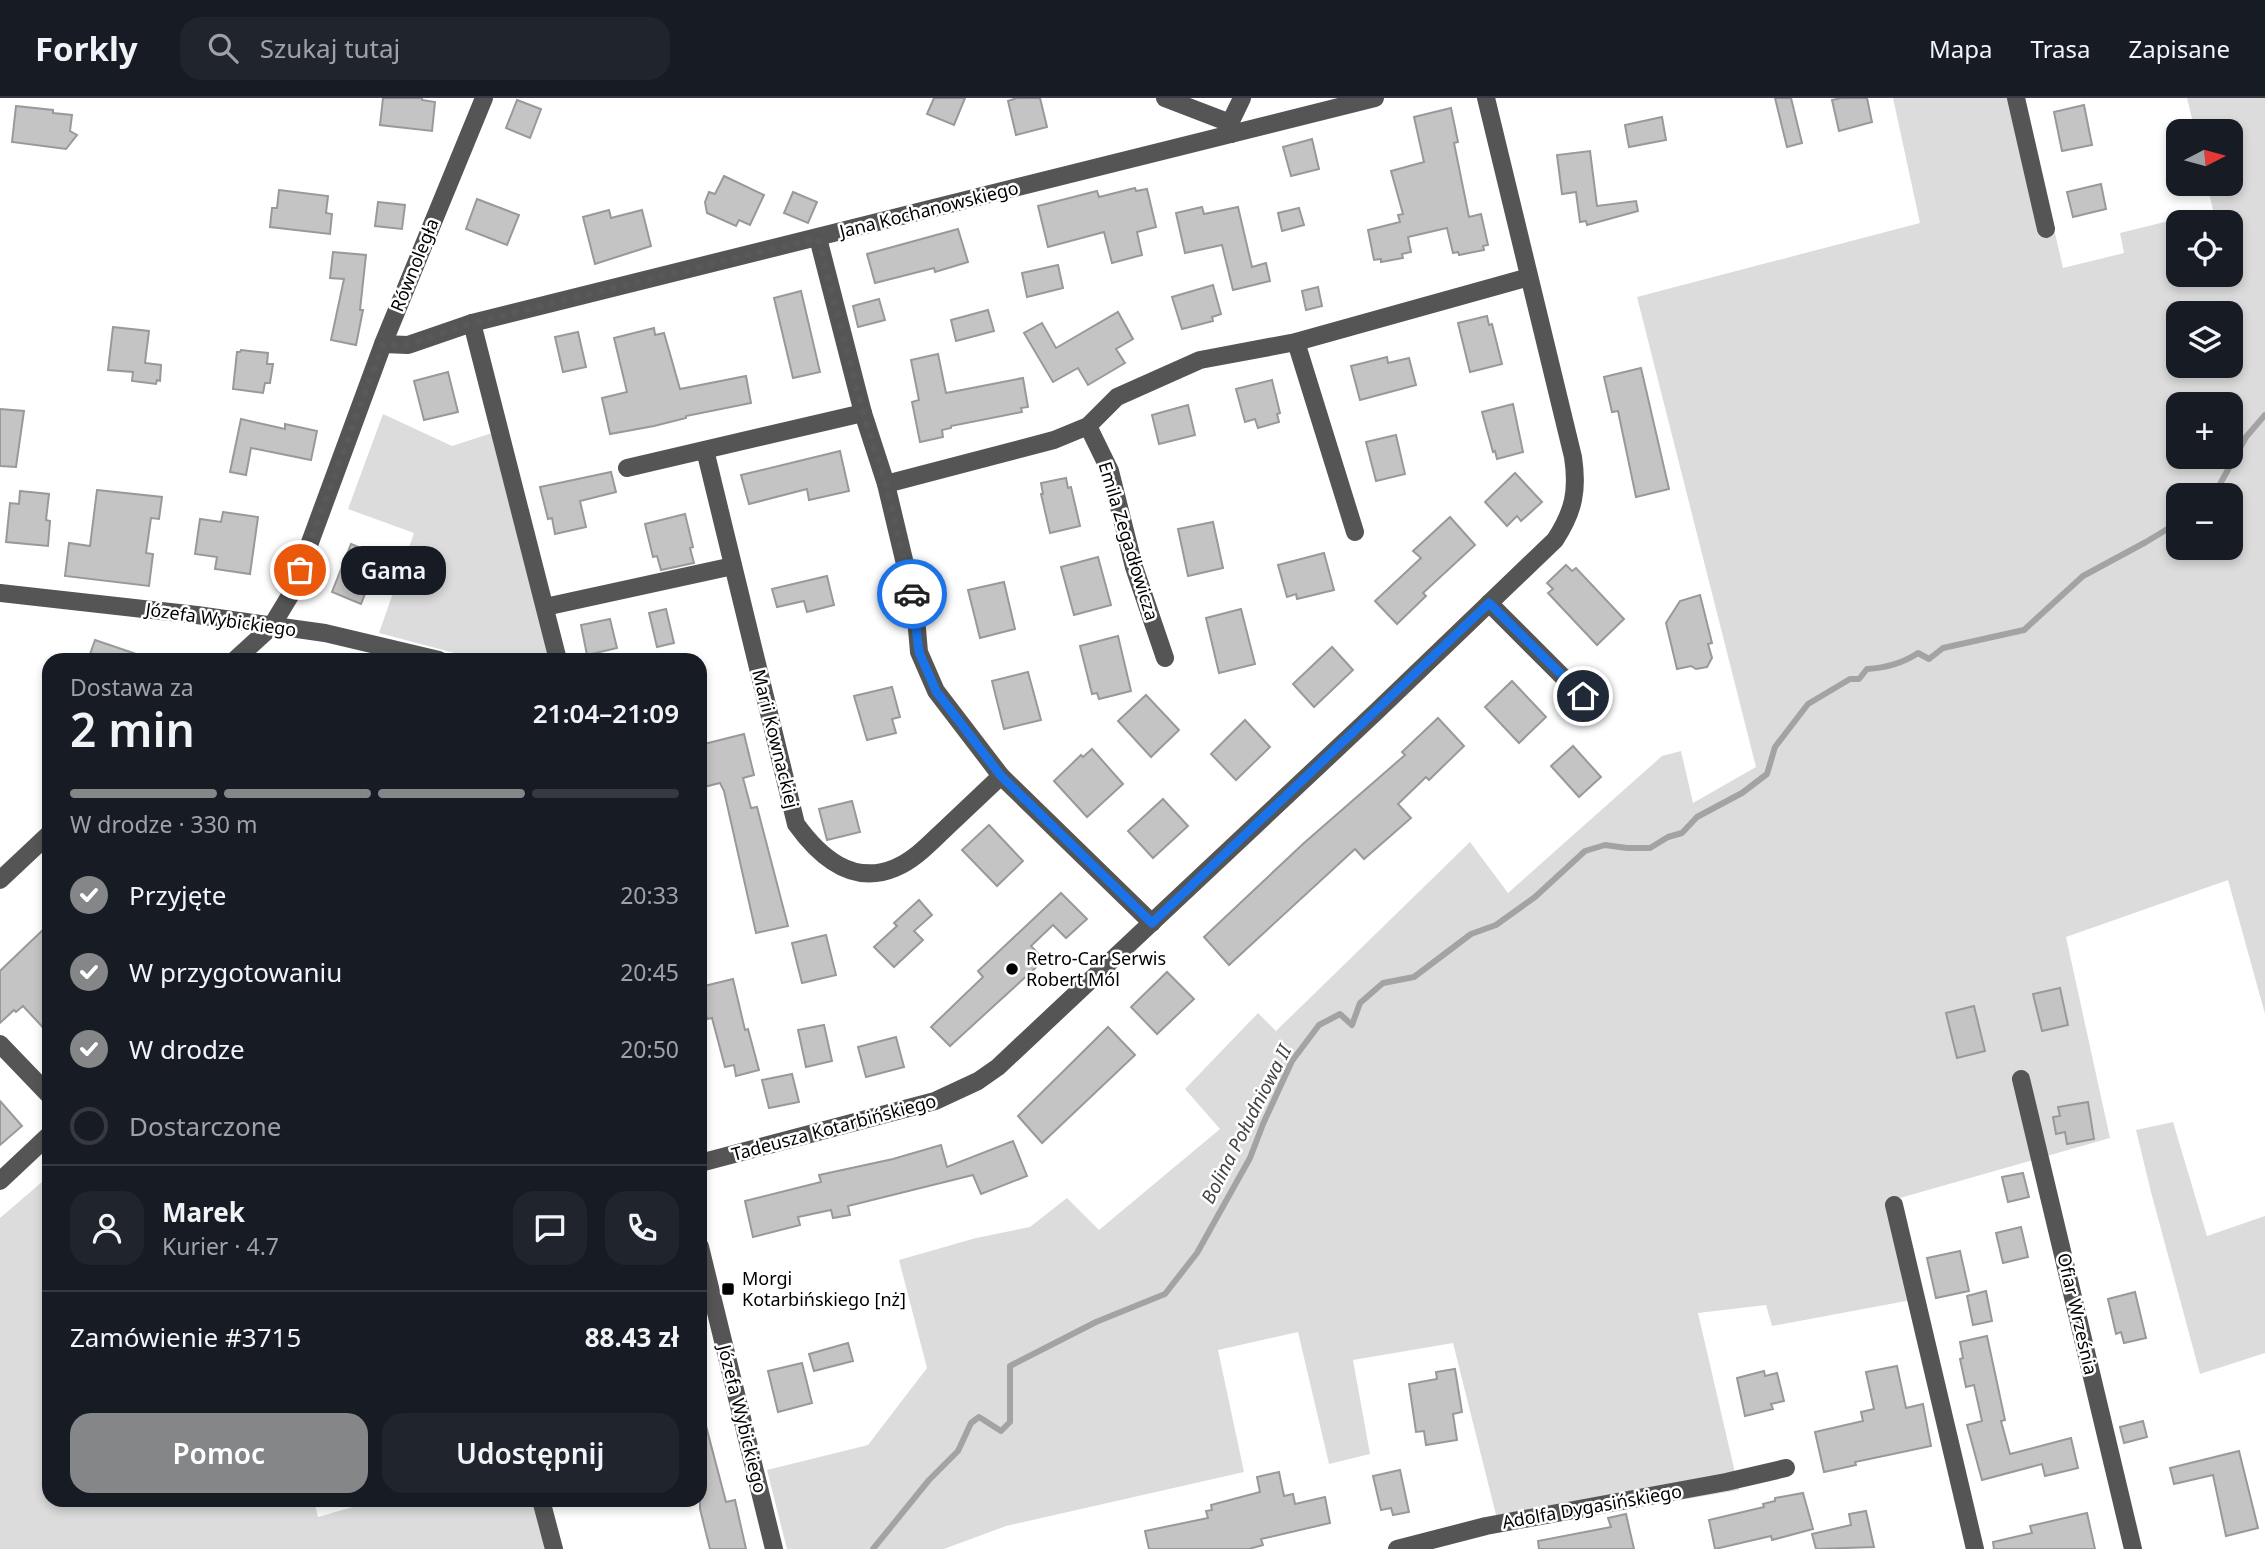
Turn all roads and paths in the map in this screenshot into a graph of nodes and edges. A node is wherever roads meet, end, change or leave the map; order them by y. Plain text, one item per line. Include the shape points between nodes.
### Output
1 (484, 98) edge
2 (1166, 98) edge
3 (1242, 98) edge
4 (1373, 98) edge
5 (1486, 98) edge
6 (2016, 98) edge
7 (1231, 129) junction
8 (2046, 229) dead end
9 (818, 238) junction
10 (1529, 277) junction
11 (472, 323) junction
12 (1296, 342) junction
13 (383, 344) junction
14 (863, 413) junction
15 (1088, 426) junction
16 (705, 450) junction
17 (627, 468) dead end
18 (886, 484) junction
19 (1355, 532) dead end
20 (733, 566) junction
21 (0, 593) edge
22 (1489, 603) junction
23 (545, 607) junction
24 (271, 627) junction
25 (243, 653) edge
26 (409, 653) edge
27 (556, 653) edge
28 (1165, 658) dead end
29 (1583, 696) dead end
30 (1001, 776) junction
31 (42, 841) edge
32 (0, 880) edge
33 (1152, 923) junction
34 (0, 1044) edge
35 (2021, 1080) dead end
36 (42, 1088) edge
37 (42, 1142) edge
38 (707, 1161) edge
39 (0, 1181) edge
40 (1894, 1205) dead end
41 (707, 1276) edge
42 (1786, 1468) dead end
43 (543, 1507) edge
44 (554, 1549) edge
45 (774, 1549) edge
46 (1398, 1549) edge
47 (1975, 1549) edge
48 (2133, 1549) edge

1 - 13 street, Równoległa
2 - 7 street
3 - 7 street
4 - 7 street, Jana Kochanowskiego
5 - 10 street, Tadeusza Kotarbińskiego
6 - 8 street
7 - 9 street, Jana Kochanowskiego
9 - 11 street, Jana Kochanowskiego
9 - 14 street
10 - 12 street
10 - 22 street, Tadeusza Kotarbińskiego via 1576,480 1566,520 1555,540
11 - 13 street, Jana Kochanowskiego via 408,345
11 - 23 street
12 - 15 street via 1200,360 1117,397
12 - 19 street
13 - 24 street, Równoległa via 291,594
14 - 16 street
14 - 18 street
15 - 18 street via 1054,440
15 - 28 street, Emila Zegadłowicza via 1110,471 1134,567
16 - 17 street
16 - 20 street, Marii Kownackiej
18 - 30 street via 915,606 919,652 936,691
20 - 23 street
20 - 30 street, Marii Kownackiej via 796,824 813,848 852,870 874,873 895,868 916,855
21 - 24 street, Józefa Wybickiego
22 - 29 street
22 - 33 street, Tadeusza Kotarbińskiego
23 - 27 street
24 - 25 street, Równoległa
24 - 26 street, Józefa Wybickiego via 325,633
30 - 33 street
31 - 32 street
33 - 38 street, Tadeusza Kotarbińskiego via 998,1067 963,1089 903,1112
34 - 36 street
35 - 48 street, Ofiar Września
37 - 39 street
40 - 47 street
41 - 45 street, Józefa Wybickiego
42 - 46 street, Adolfa Dygasińskiego via 1486,1526
43 - 44 street

